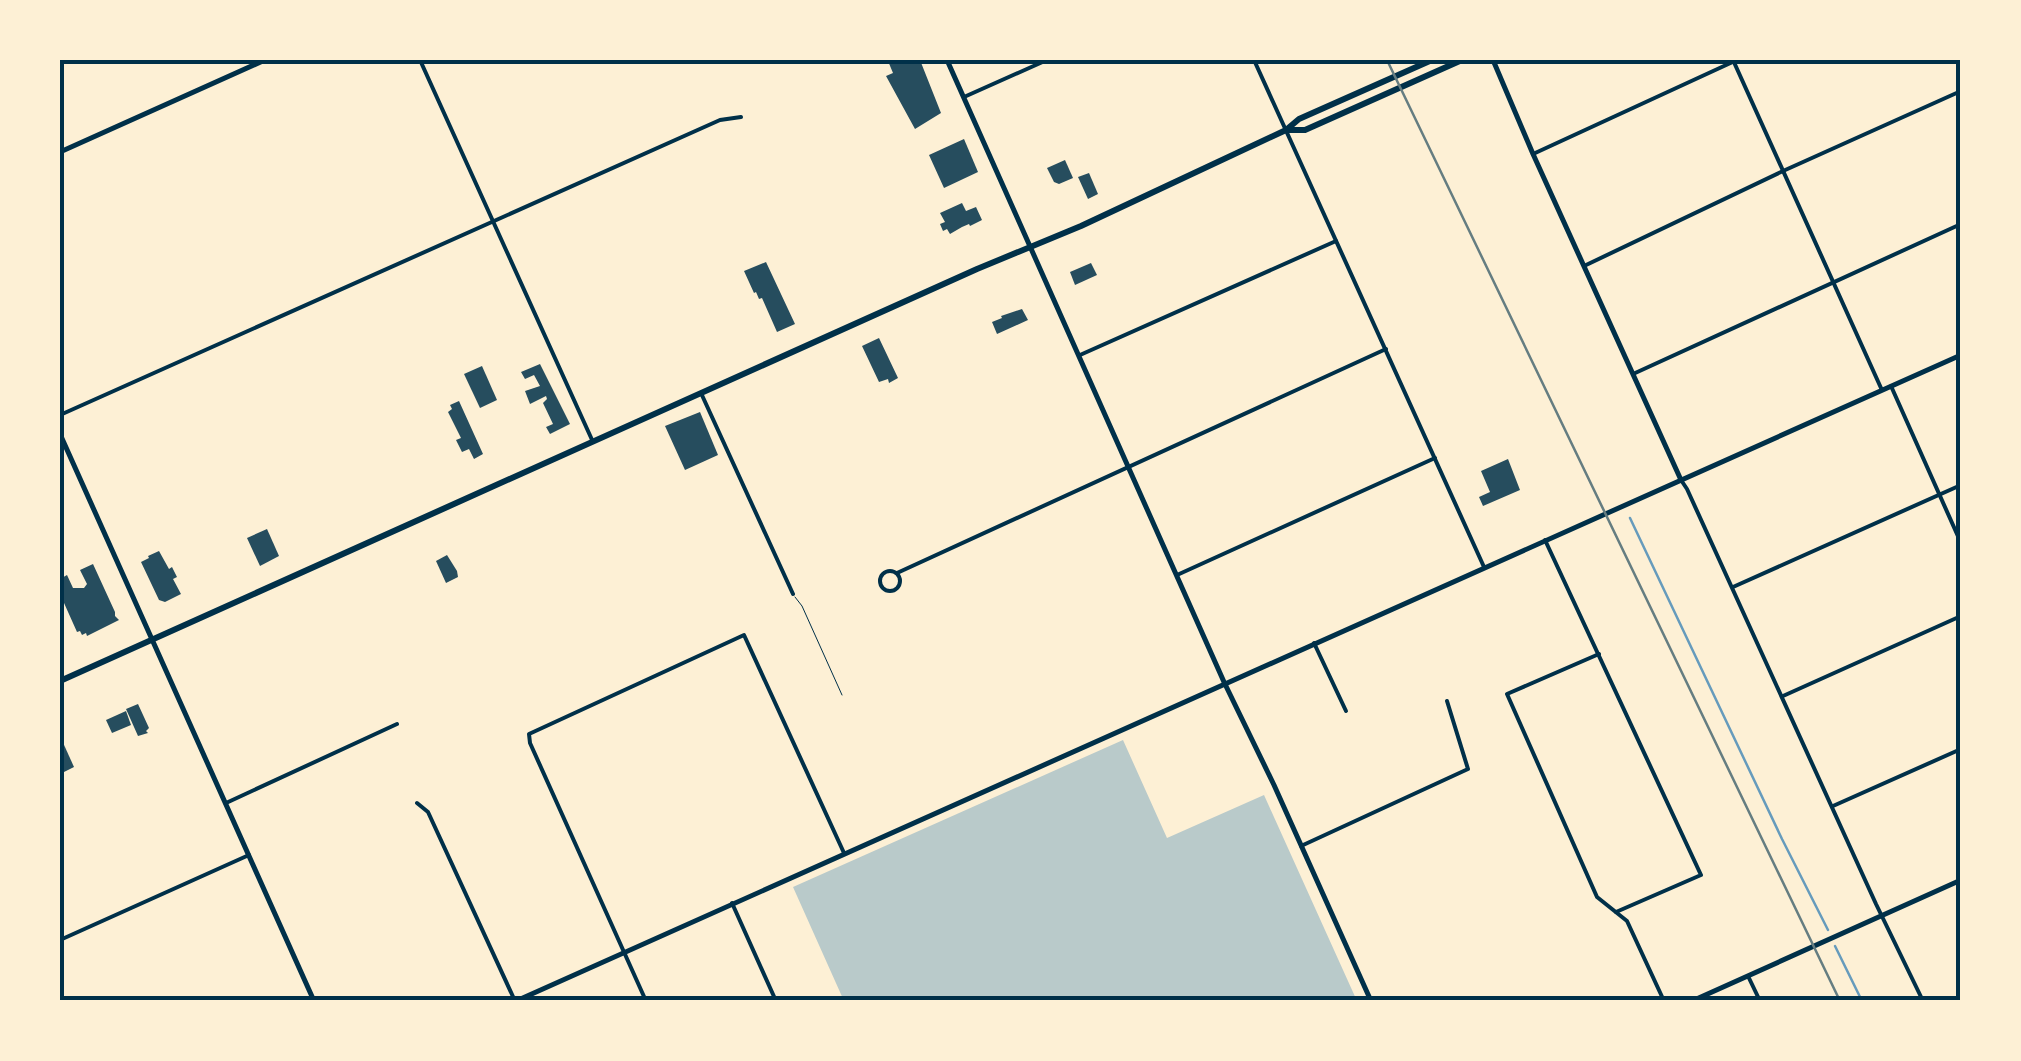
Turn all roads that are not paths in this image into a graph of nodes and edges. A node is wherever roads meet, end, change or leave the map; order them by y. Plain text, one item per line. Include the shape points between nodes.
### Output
1 (265, 60) edge
2 (420, 60) edge
3 (947, 60) edge
4 (1046, 60) edge
5 (1254, 60) edge
6 (1432, 60) edge
7 (1462, 60) edge
8 (1493, 60) edge
9 (1734, 60) edge
10 (1411, 64) edge
11 (1961, 91) edge
12 (964, 98) junction
13 (740, 118) dead end
14 (1286, 130) junction
15 (60, 152) edge
16 (1532, 154) junction
17 (1783, 171) junction
18 (493, 222) junction
19 (1961, 224) edge
20 (1336, 241) junction
21 (1032, 246) junction
22 (1584, 266) junction
23 (1833, 282) junction
24 (1386, 350) junction
25 (1961, 354) edge
26 (1079, 356) junction
27 (1632, 374) junction
28 (1892, 386) junction
29 (1882, 390) junction
30 (701, 393) junction
31 (60, 415) edge
32 (60, 434) edge
33 (592, 442) junction
34 (68, 452) junction
35 (60, 457) edge
36 (1435, 458) junction
37 (1129, 467) junction
38 (1680, 480) junction
39 (1961, 485) edge
40 (1939, 495) junction
41 (1545, 540) junction
42 (1961, 543) edge
43 (1484, 567) junction
44 (897, 574) junction
45 (1177, 575) junction
46 (1732, 588) junction
47 (793, 594) joint
48 (1961, 616) edge
49 (152, 639) junction
50 (1314, 642) junction
51 (1599, 654) junction
52 (60, 681) edge
53 (1224, 682) junction
54 (842, 695) dead end
55 (1782, 697) junction
56 (1447, 702) dead end
57 (1346, 711) dead end
58 (396, 724) dead end
59 (1961, 749) edge
60 (226, 802) junction
61 (417, 803) dead end
62 (1832, 807) junction
63 (1301, 846) junction
64 (844, 853) junction
65 (249, 855) junction
66 (1961, 880) edge
67 (732, 903) junction
68 (1616, 912) junction
69 (1882, 915) junction
70 (60, 940) edge
71 (625, 953) junction
72 (1748, 976) junction
73 (1961, 997) edge
74 (314, 1001) edge
75 (515, 1001) edge
76 (646, 1001) edge
77 (776, 1001) edge
78 (1371, 1001) edge
79 (1664, 1001) edge
80 (1692, 1001) edge
81 (1760, 1001) edge
82 (1923, 1001) edge
83 (1952, 1001) edge

1 - 15 street
2 - 18 street
3 - 12 street
4 - 12 street
5 - 14 street
6 - 10 main road
7 - 14 main road via 1304,130
8 - 16 street
9 - 16 street
9 - 17 street
10 - 14 main road
11 - 17 street
12 - 21 street
13 - 18 street via 720,120
14 - 20 street
14 - 21 main road
16 - 22 street
17 - 22 street
17 - 23 street
18 - 31 street
18 - 33 street
19 - 23 street
20 - 24 street
20 - 26 street
21 - 26 street
21 - 30 main road
22 - 27 street
23 - 27 street
23 - 29 street
24 - 36 street
24 - 37 street
25 - 28 street
26 - 37 street
27 - 38 street
28 - 29 street
28 - 40 street
29 - 38 street
30 - 33 main road
30 - 47 street
32 - 34 street
33 - 49 main road
34 - 35 street
34 - 49 street
36 - 43 street
36 - 45 street
37 - 44 street
37 - 45 street
38 - 41 street
38 - 46 street
39 - 40 street
40 - 42 street
40 - 46 street
41 - 43 street
41 - 51 street
43 - 50 street
44 - 44 street via 882,573 882,588 897,588
45 - 53 street
46 - 55 street
47 - 54 lane
48 - 55 street
49 - 52 main road
49 - 60 street
50 - 53 street
50 - 57 street
51 - 68 street via 1702,875
51 - 68 street via 1507,694 1597,897
53 - 63 street
53 - 64 street
55 - 62 street
56 - 63 street via 1468,769
58 - 60 street
59 - 62 street
60 - 65 street
61 - 75 street via 428,812
62 - 69 street
63 - 78 street
64 - 67 street
64 - 71 street via 744,635 529,734
65 - 70 street
65 - 74 street
66 - 69 street
67 - 71 street
67 - 77 street
68 - 79 street via 1628,920
69 - 72 street
69 - 82 street
71 - 75 street
71 - 76 street
72 - 80 street
72 - 81 street
73 - 83 street

